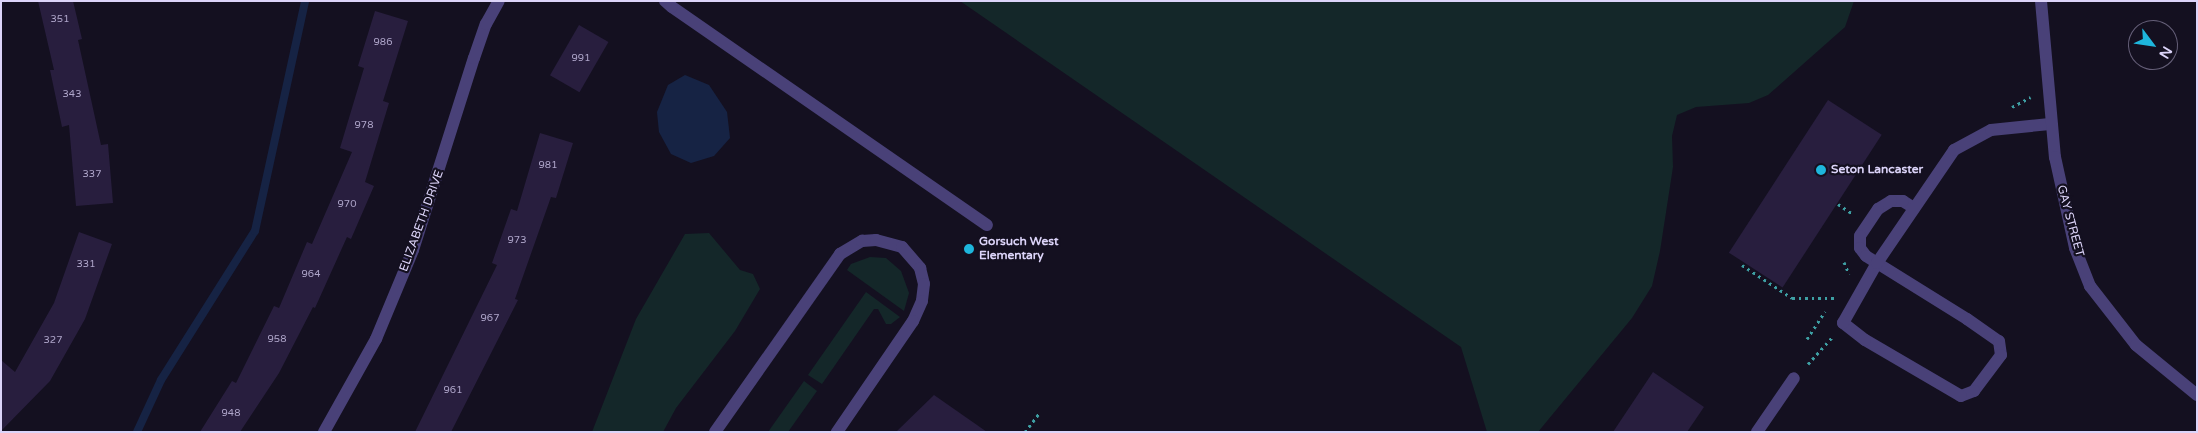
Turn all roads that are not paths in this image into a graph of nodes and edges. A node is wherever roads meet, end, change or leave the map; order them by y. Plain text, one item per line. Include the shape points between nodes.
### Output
1 (499, 1) edge
2 (2041, 1) edge
3 (669, 4) edge
4 (2050, 124) junction
5 (1914, 208) junction
6 (987, 225) dead end
7 (1877, 263) junction
8 (1794, 378) road end
9 (2197, 395) edge
10 (324, 432) edge
11 (715, 432) edge
12 (837, 432) edge
13 (1757, 432) edge

1 - 10 street, ELIZABETH DRIVE via 486,24 474,58 413,250 376,340
2 - 4 street, GAY STREET
3 - 6 street
4 - 5 street via 1991,130 1966,142 1954,150
4 - 9 street, GAY STREET via 2063,202 2075,248 2090,286 2136,345
5 - 7 street
5 - 7 street via 1897,201 1878,209 1860,236 1860,248
7 - 7 street via 1999,341 2001,355 1974,391 1961,396 1865,340 1843,323
8 - 13 street
11 - 12 street via 840,254 862,241 876,240 902,247 920,268 924,284 922,301 913,321

